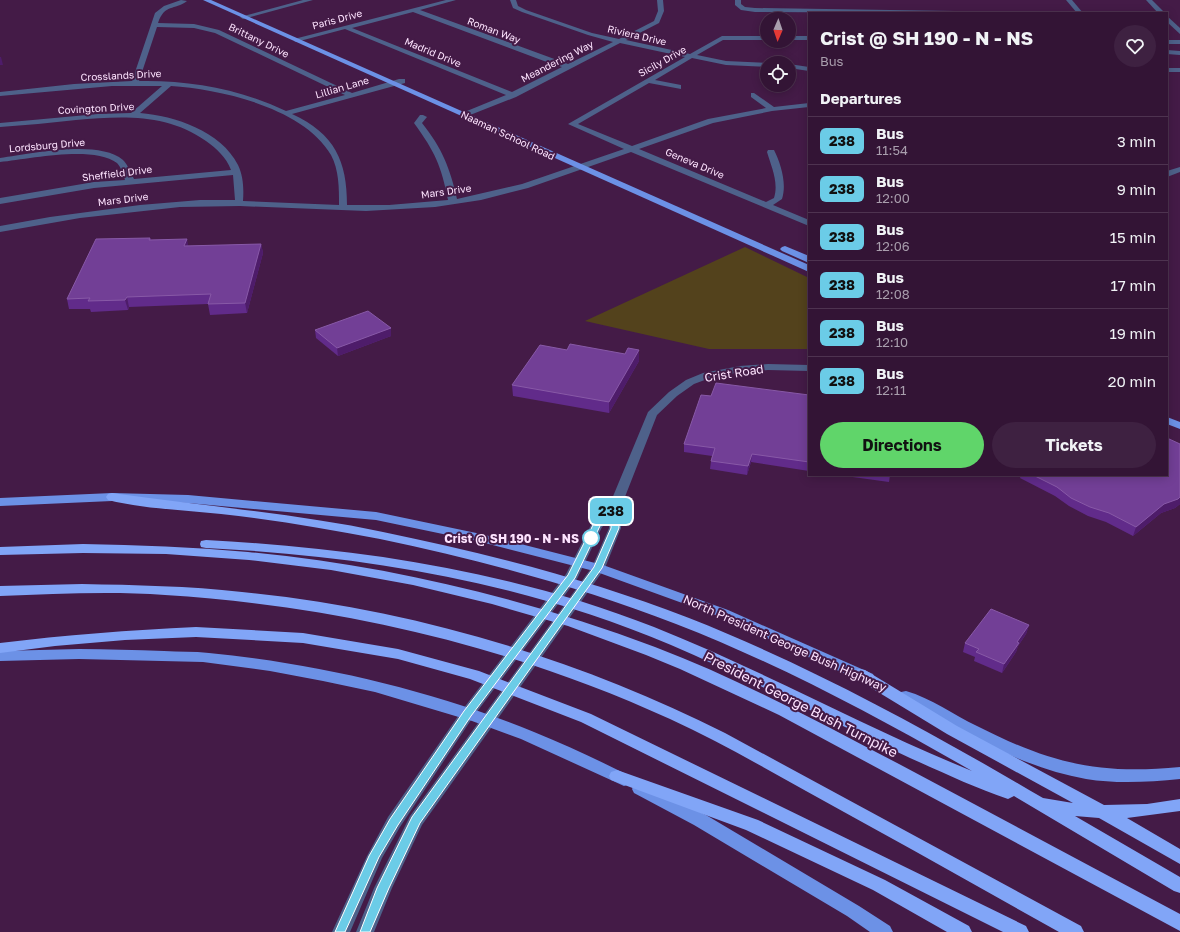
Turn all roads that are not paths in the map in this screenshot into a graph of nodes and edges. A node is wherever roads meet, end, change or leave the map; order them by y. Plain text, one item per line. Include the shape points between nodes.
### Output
1 (165, 0) edge
2 (206, 0) edge
3 (218, 0) edge
4 (310, 0) edge
5 (453, 0) edge
6 (513, 0) edge
7 (660, 0) edge
8 (738, 0) edge
9 (1069, 0) edge
10 (1149, 0) edge
11 (184, 1) dead end
12 (175, 3) junction
13 (414, 10) junction
14 (886, 12) edge
15 (1079, 12) edge
16 (1161, 12) edge
17 (251, 14) junction
18 (243, 17) junction
19 (1168, 19) edge
20 (154, 25) junction
21 (345, 27) junction
22 (1180, 32) edge
23 (305, 38) junction
24 (760, 38) edge
25 (796, 38) edge
26 (808, 38) edge
27 (296, 40) junction
28 (619, 41) junction
29 (1168, 42) edge
30 (1180, 42) edge
31 (1168, 52) edge
32 (1180, 52) edge
33 (690, 57) junction
34 (760, 65) edge
35 (568, 67) junction
36 (796, 67) edge
37 (808, 69) edge
38 (1168, 70) edge
39 (1180, 70) edge
40 (647, 80) junction
41 (402, 81) junction
42 (135, 83) junction
43 (393, 83) junction
44 (170, 84) junction
45 (678, 87) dead end
46 (0, 94) edge
47 (514, 94) junction
48 (351, 95) junction
49 (754, 95) dead end
50 (808, 105) edge
51 (772, 108) junction
52 (475, 112) junction
53 (287, 114) junction
54 (133, 115) junction
55 (465, 115) junction
56 (423, 117) dead end
57 (572, 124) joint
58 (0, 125) edge
59 (632, 149) junction
60 (771, 152) dead end
61 (0, 160) edge
62 (591, 163) junction
63 (580, 167) junction
64 (1180, 169) edge
65 (237, 172) junction
66 (1168, 174) edge
67 (130, 181) junction
68 (0, 201) edge
69 (453, 202) junction
70 (239, 203) junction
71 (766, 204) junction
72 (343, 208) junction
73 (74, 216) junction
74 (808, 222) edge
75 (0, 229) edge
76 (0, 234) edge
77 (808, 260) edge
78 (808, 269) edge
79 (808, 368) edge
80 (1168, 420) edge
81 (1180, 426) edge
82 (112, 497) junction
83 (0, 502) edge
84 (615, 508) junction
85 (103, 548) junction
86 (0, 551) edge
87 (579, 563) junction
88 (598, 568) junction
89 (0, 591) edge
90 (0, 648) edge
91 (0, 656) edge
92 (860, 674) junction
93 (468, 713) junction
94 (489, 720) junction
95 (1180, 773) edge
96 (617, 776) junction
97 (1180, 805) edge
98 (1180, 857) edge
99 (1180, 886) edge
100 (1180, 923) edge
101 (341, 932) edge
102 (365, 932) edge
103 (884, 932) edge
104 (963, 932) edge
105 (1020, 932) edge
106 (1075, 932) edge

1 - 12 street
2 - 18 main road, Naaman School Road
3 - 17 main road, Naaman School Road
4 - 17 street
5 - 13 street, Paris Drive
6 - 28 street, Riviera Drive via 515,6 524,11 590,34
7 - 28 street, Meandering Way via 661,11 657,22
8 - 14 street via 738,5 749,10
9 - 15 street
10 - 16 street
11 - 12 street
12 - 20 street via 160,11
13 - 21 street, Paris Drive
13 - 35 street, Roman Way
17 - 18 street
17 - 23 main road, Naaman School Road
18 - 27 main road, Naaman School Road
19 - 22 street
20 - 42 street
20 - 48 street, Brittany Drive via 194,26 217,31
21 - 23 street, Paris Drive
21 - 47 street, Madrid Drive via 501,91
23 - 27 street, Paris Drive
23 - 41 main road, Naaman School Road
24 - 33 street, Sicily Drive via 722,38
25 - 26 street
27 - 43 main road, Naaman School Road
28 - 33 street, Riviera Drive
28 - 35 street, Meandering Way
29 - 30 street
31 - 32 street
33 - 34 street, Riviera Drive via 726,63
33 - 40 street, Sicily Drive
35 - 47 street, Meandering Way
36 - 37 street
38 - 39 street
40 - 45 street
40 - 57 street, Sicily Drive
41 - 43 street, Lillian Lane
41 - 52 main road, Naaman School Road
42 - 44 street, Crosslands Drive
42 - 46 street, Crosslands Drive
43 - 48 street, Lillian Lane
43 - 55 main road, Naaman School Road
44 - 53 street, Crosslands Drive via 228,91
44 - 54 street
47 - 52 street, Meandering Way
48 - 53 street, Lillian Lane
49 - 51 street
50 - 51 street, Mars Drive
51 - 59 street, Mars Drive via 711,121
52 - 55 street, Meandering Way
52 - 62 main road, Naaman School Road
53 - 72 street, Crosslands Drive via 304,123 322,138 336,156 343,183
54 - 58 street, Covington Drive
54 - 65 street, Covington Drive via 164,119 197,132 228,154
55 - 63 main road, Naaman School Road
56 - 69 street via 418,124 440,153
57 - 59 street, Geneva Drive
59 - 62 street, Mars Drive
59 - 71 street, Geneva Drive
60 - 71 street via 781,193 778,199
61 - 67 street, Lordsburg Drive via 93,152 108,155 120,162
62 - 63 street, Mars Drive
62 - 77 main road, Naaman School Road
63 - 69 street, Mars Drive via 513,190
63 - 78 main road, Naaman School Road
64 - 66 street
65 - 67 street, Sheffield Drive
65 - 70 street, Covington Drive via 240,184
67 - 68 street, Sheffield Drive
69 - 72 street, Mars Drive via 407,207
70 - 72 street, Mars Drive
70 - 73 street, Mars Drive via 167,205
71 - 74 street, Geneva Drive
73 - 75 street, Mars Drive via 51,218
73 - 76 street, Mars Drive
79 - 84 street, Crist Road via 768,367 706,375 673,394 652,414
80 - 81 main road
82 - 83 main road, North President George Bush Highway
82 - 87 main road, North President George Bush Highway via 188,499 376,516 481,538
82 - 99 highway via 266,516 432,546 624,600 767,656 867,705
84 - 87 street, Crist Road via 597,525
84 - 88 street, Crist Road via 615,528
85 - 86 highway, President George Bush Turnpike
85 - 97 highway via 153,542 316,551 425,567 526,591 647,630 743,672 876,736 1013,795 1051,806 1094,812 1154,811
85 - 100 highway, President George Bush Turnpike via 241,555 355,569 490,598 594,630 693,669 770,704
87 - 88 main road, North President George Bush Highway
87 - 93 street, Crist Road via 572,576
88 - 92 main road, North President George Bush Highway via 723,613
88 - 94 street, Crist Road
89 - 106 highway via 122,588 261,598 350,611 489,645 564,670 694,724
90 - 105 highway via 124,635 196,632 252,634 303,638 398,654 466,672 586,718 662,758
91 - 93 main road via 101,653 215,658 382,688
92 - 95 main road, North President George Bush Highway via 987,738 1036,759 1074,771 1148,777
92 - 98 highway via 952,730
93 - 94 main road
93 - 101 street, Crist Road via 394,822 375,856
94 - 96 main road via 581,758
94 - 102 street, Crist Road via 416,820
96 - 103 main road via 700,820
96 - 104 highway via 752,825 879,885

